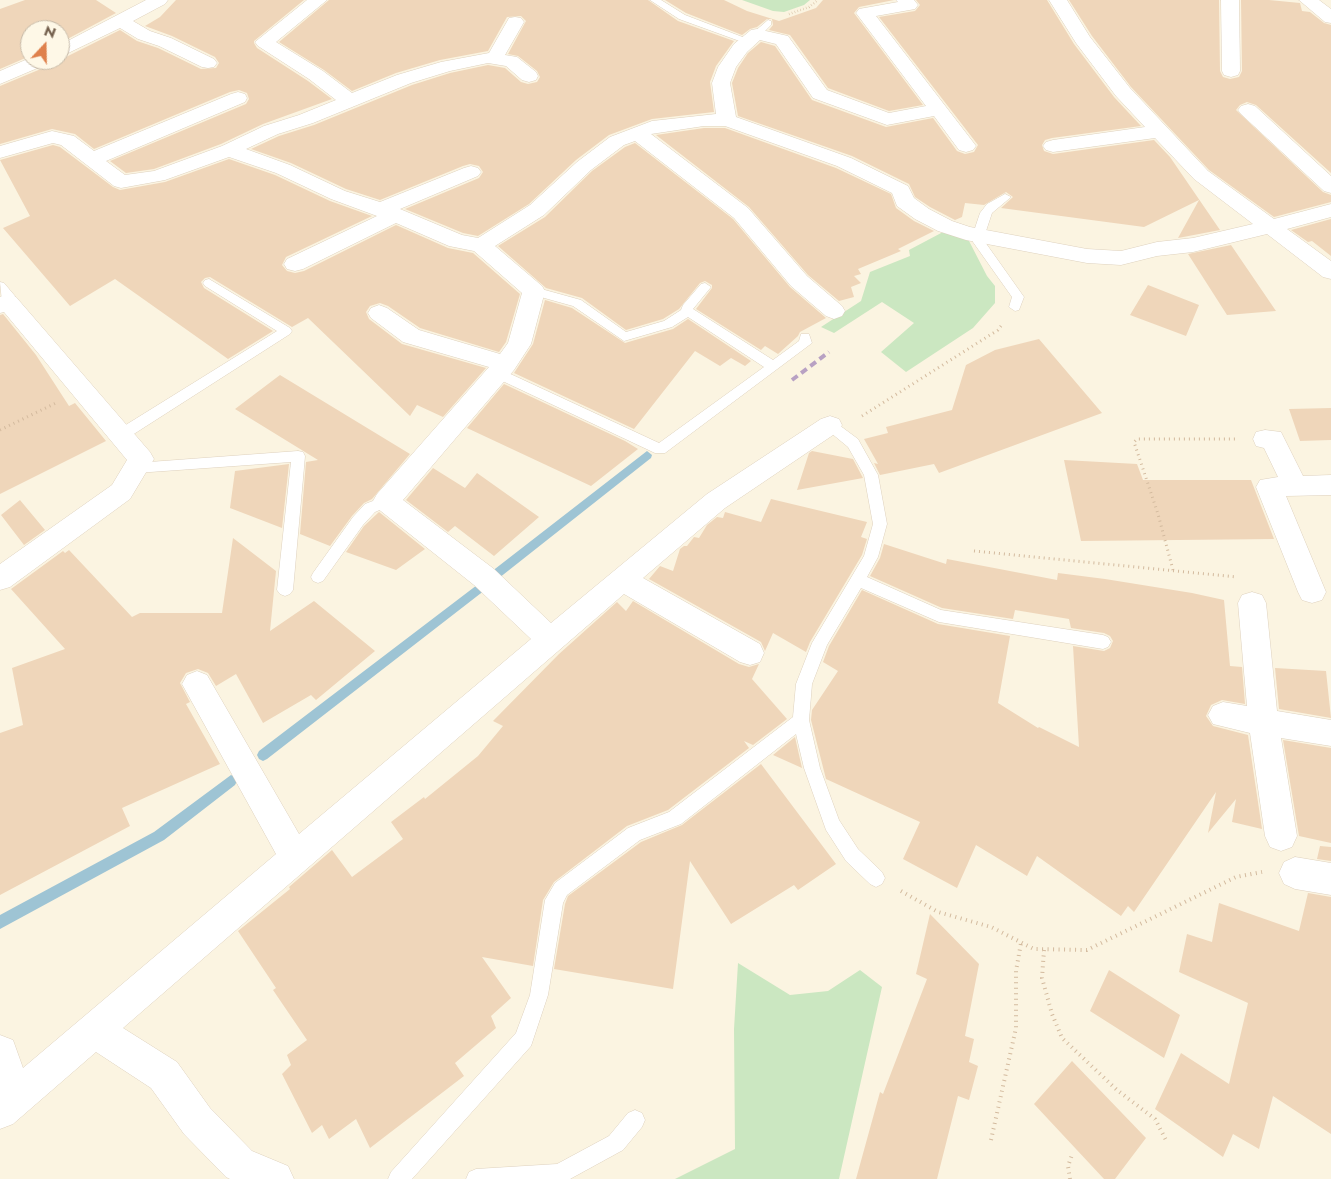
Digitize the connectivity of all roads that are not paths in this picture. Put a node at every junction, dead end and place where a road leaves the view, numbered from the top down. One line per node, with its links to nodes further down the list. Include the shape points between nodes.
1 (159, 0): 9 (street)
2 (318, 0): 20 (street, via 264,42 316,74)
3 (655, 0): 11 (lane, via 682,17)
4 (905, 0): 21 (street, via 909,5 865,13)
5 (1058, 0): 24 (street, via 1087,47)
6 (1230, 0): 16 (street)
7 (1308, 0): 8 (street)
8 (1331, 18)
9 (120, 20): 12 (street); 14 (street, via 144,35)
10 (515, 22): 13 (street)
11 (758, 33): 21 (street, via 782,40 820,94 887,119); 23 (street, via 740,48 721,83)
12 (70, 47)
13 (494, 59): 17 (street, via 511,62); 20 (street, via 430,71)
14 (208, 63)
15 (20, 69): 18 (street)
16 (1231, 71)
17 (529, 76)
18 (0, 78)
19 (238, 98): 30 (street)
20 (350, 101): 28 (street, via 271,130)
21 (938, 110): 26 (street)
22 (1248, 110): 32 (street)
23 (727, 120): 25 (street, via 676,123); 37 (street, via 875,176 901,190 904,201 922,214 945,226)
24 (1160, 131): 27 (street); 36 (street, via 1202,175)
25 (637, 132): 38 (street, via 606,149 537,210); 47 (street, via 741,213 799,281)
26 (966, 146)
27 (1053, 146)
28 (229, 150): 30 (street, via 158,176 121,182); 35 (street)
29 (0, 152): 30 (street, via 52,137 67,140)
30 (90, 160)
31 (471, 172): 35 (street)
32 (1331, 187)
33 (1005, 197): 37 (lane, via 986,213)
34 (1331, 210): 36 (street)
35 (387, 212): 38 (street, via 457,241); 39 (street)
36 (1273, 226): 37 (street, via 1224,239 1121,258 1087,256); 40 (street)
37 (979, 234): 45 (lane, via 979,242 1018,297)
38 (481, 246): 43 (street)
39 (295, 264)
40 (1331, 272)
41 (209, 283): 53 (lane, via 286,331)
42 (705, 287): 46 (lane, via 687,308)
43 (534, 291): 46 (lane, via 577,302 624,337 668,324); 51 (street, via 519,344)
44 (3, 298): 53 (street)
45 (1015, 307)
46 (688, 311): 50 (lane)
47 (834, 311)
48 (379, 313): 51 (street, via 411,336)
49 (805, 337): 50 (lane, via 806,343)
50 (773, 366): 51 (lane, via 660,449)
51 (503, 369): 58 (street)
52 (843, 423): 61 (street, via 716,501); 62 (lane, via 871,475 880,524 871,557)
53 (121, 434): 55 (street, via 141,459)
54 (1265, 439): 57 (street, via 1272,439)
55 (136, 468): 60 (street, via 121,492); 63 (lane, via 298,456)
56 (1331, 485): 57 (street)
57 (1295, 486): 64 (street, via 1269,487)
58 (386, 501): 59 (lane, via 370,508 358,521); 66 (street, via 484,578)
59 (318, 577)
60 (0, 579)
61 (622, 580): 66 (street); 68 (street)
62 (858, 580): 67 (lane, via 940,616); 71 (lane, via 820,643 804,684)
63 (285, 590)
64 (1312, 592)
65 (1252, 603): 72 (street)
66 (550, 640): 75 (street)
67 (1104, 642)
68 (750, 653)
69 (197, 684): 75 (street)
70 (1223, 715): 72 (street)
71 (801, 720): 77 (lane, via 812,768 832,824 852,856); 84 (lane, via 675,818 634,834 561,889 554,900 539,995 524,1039)
72 (1263, 721): 73 (street); 74 (street)
73 (1331, 733)
74 (1281, 836)
75 (296, 859): 79 (street)
76 (1295, 873): 78 (street)
77 (876, 878)
78 (1331, 879)
79 (93, 1030): 81 (street); 83 (street, via 164,1074 198,1121 239,1164)
80 (0, 1053): 81 (street)
81 (5, 1101)
82 (634, 1120): 85 (lane, via 616,1143 559,1174)
83 (275, 1179)
84 (398, 1179)
85 (476, 1179)

